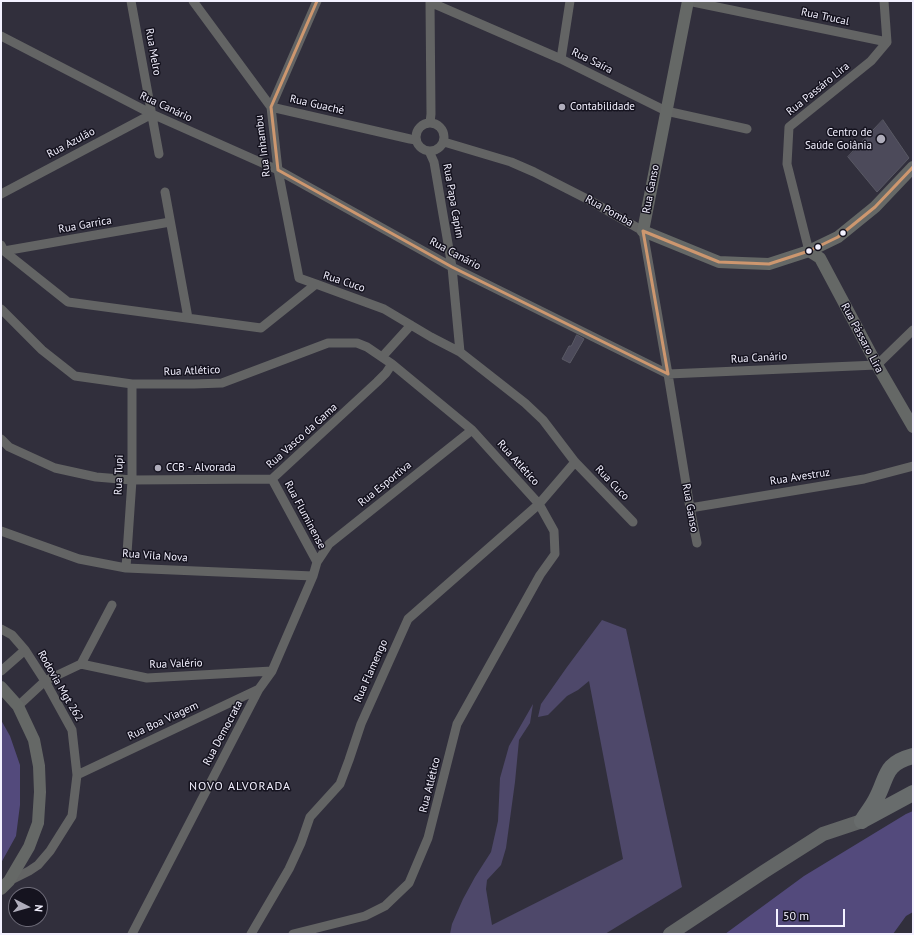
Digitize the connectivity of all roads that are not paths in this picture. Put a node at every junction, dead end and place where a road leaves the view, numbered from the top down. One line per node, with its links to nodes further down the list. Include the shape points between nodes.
1 (131, 1): 13 (street, Rua Melro)
2 (193, 1): 11 (street)
3 (317, 1): 11 (street, Rua Inhambu)
4 (570, 1): 10 (street)
5 (688, 1): 9 (street, Rua Trucal); 12 (street, Rua Ganso)
6 (884, 1): 9 (street)
7 (430, 2): 10 (street, Rua Saíra); 14 (street)
8 (1, 36): 13 (street, Rua Canário)
9 (887, 42): 27 (street, Rua Passáro Lira, via 871,61 789,127 787,164)
10 (561, 59): 12 (street, Rua Saíra)
11 (271, 107): 16 (street, Rua Guaché); 21 (street, Rua Inhambu)
12 (666, 111): 15 (street, Rua Saíra); 25 (street, Rua Ganso)
13 (152, 114): 19 (street, Rua Melro); 21 (street, Rua Canário); 23 (street, Rua Azulão)
14 (430, 123): 16 (street, via 419,128); 17 (street, via 442,129)
15 (747, 129)
16 (416, 140): 18 (street, via 421,148)
17 (444, 142): 18 (street, via 438,149); 25 (street, Rua Pomba, via 511,162 534,172)
18 (429, 151): 28 (street, Rua Papa Capim, via 434,162)
19 (159, 154)
20 (913, 167): 27 (street, Rua Pomba, via 875,207 838,237)
21 (278, 170): 28 (street, Rua Canário); 29 (street, Rua Inhambu, via 299,278)
22 (165, 192): 24 (street)
23 (1, 194)
24 (170, 222): 26 (street, Rua Garrica); 31 (street)
25 (643, 231): 27 (street, Rua Pomba, via 719,262 769,264); 38 (street, Rua Ganso)
26 (3, 248): 31 (street, Rua Cuco, via 68,302)
27 (809, 251): 37 (street, Rua Pássaro Lira, via 820,258)
28 (452, 267): 34 (street, Rua Papa Capim); 38 (street, Rua Canário)
29 (316, 284): 31 (street, Rua Cuco, via 261,328); 32 (street, Rua Cuco, via 384,309)
30 (1, 309): 39 (street, Rua Atlético, via 42,350 75,376)
31 (188, 318)
32 (411, 325): 34 (street, Rua Cuco); 35 (street)
33 (913, 330): 37 (street)
34 (460, 352): 43 (street, Rua Cuco, via 526,403 543,420)
35 (382, 357): 36 (street, Rua Atlético); 39 (street, Rua Atlético, via 357,343 328,343 222,383)
36 (392, 364): 41 (street, Rua Atlético); 45 (street, Rua Vasco da Gama, via 378,382)
37 (877, 365): 38 (street, Rua Canário); 40 (street, Rua Pássaro Lira)
38 (668, 374): 48 (street, Rua Ganso)
39 (132, 384): 46 (street, Rua Tupi)
40 (913, 427)
41 (472, 430): 47 (street, Rua Atlético); 52 (street, Rua Esportiva, via 329,544)
42 (1, 439): 46 (street, Rua Vasco da Gama, via 9,447 55,468 96,477)
43 (575, 462): 47 (street, Rua Flamengo); 49 (street, Rua Cuco)
44 (913, 466): 48 (street, Rua Avestruz, via 864,479)
45 (272, 479): 46 (street, Rua Vasco da Gama); 52 (street, Rua Fluminense)
46 (132, 480): 53 (street, Rua Tupi)
47 (538, 504): 71 (street, Rua Flamengo, via 408,619 361,724 340,784 310,817 289,869); 72 (street, Rua Atlético, via 554,531 555,554 540,575 457,724 428,838 409,883 385,906 365,916)
48 (690, 508): 51 (street, Rua Ganso)
49 (633, 522)
50 (1, 531): 53 (street, Rua Vila Nova, via 79,559)
51 (697, 543)
52 (317, 562): 54 (street, Rua Democrata)
53 (126, 568): 54 (street, Rua Vila Nova)
54 (313, 576): 60 (street, Rua Democrata)
55 (112, 605): 58 (street)
56 (1, 629): 57 (street, Rodovia Mgt 262, via 12,635)
57 (25, 650): 59 (street); 61 (street, Rodovia Mgt 262)
58 (81, 664): 60 (street, Rua Valério, via 147,678); 61 (street)
59 (1, 671)
60 (272, 671): 63 (street, Rua Democrata)
61 (45, 681): 64 (street); 66 (street, Rodovia Mgt 262, via 72,730)
62 (1, 687): 64 (street)
63 (260, 689): 66 (street, Rua Boa Viagem); 70 (street, Rua Democrata)
64 (18, 706): 69 (street, via 34,740 39,766 38,823 29,847)
65 (913, 756): 68 (highway, via 902,759 892,766)
66 (77, 775): 69 (street, Rodovia Mgt 262, via 72,816 50,851 38,865)
67 (913, 793): 68 (highway)
68 (862, 821): 73 (main road, via 823,834)
69 (5, 885)
70 (132, 934)
71 (251, 934)
72 (293, 934)
73 (670, 934)

